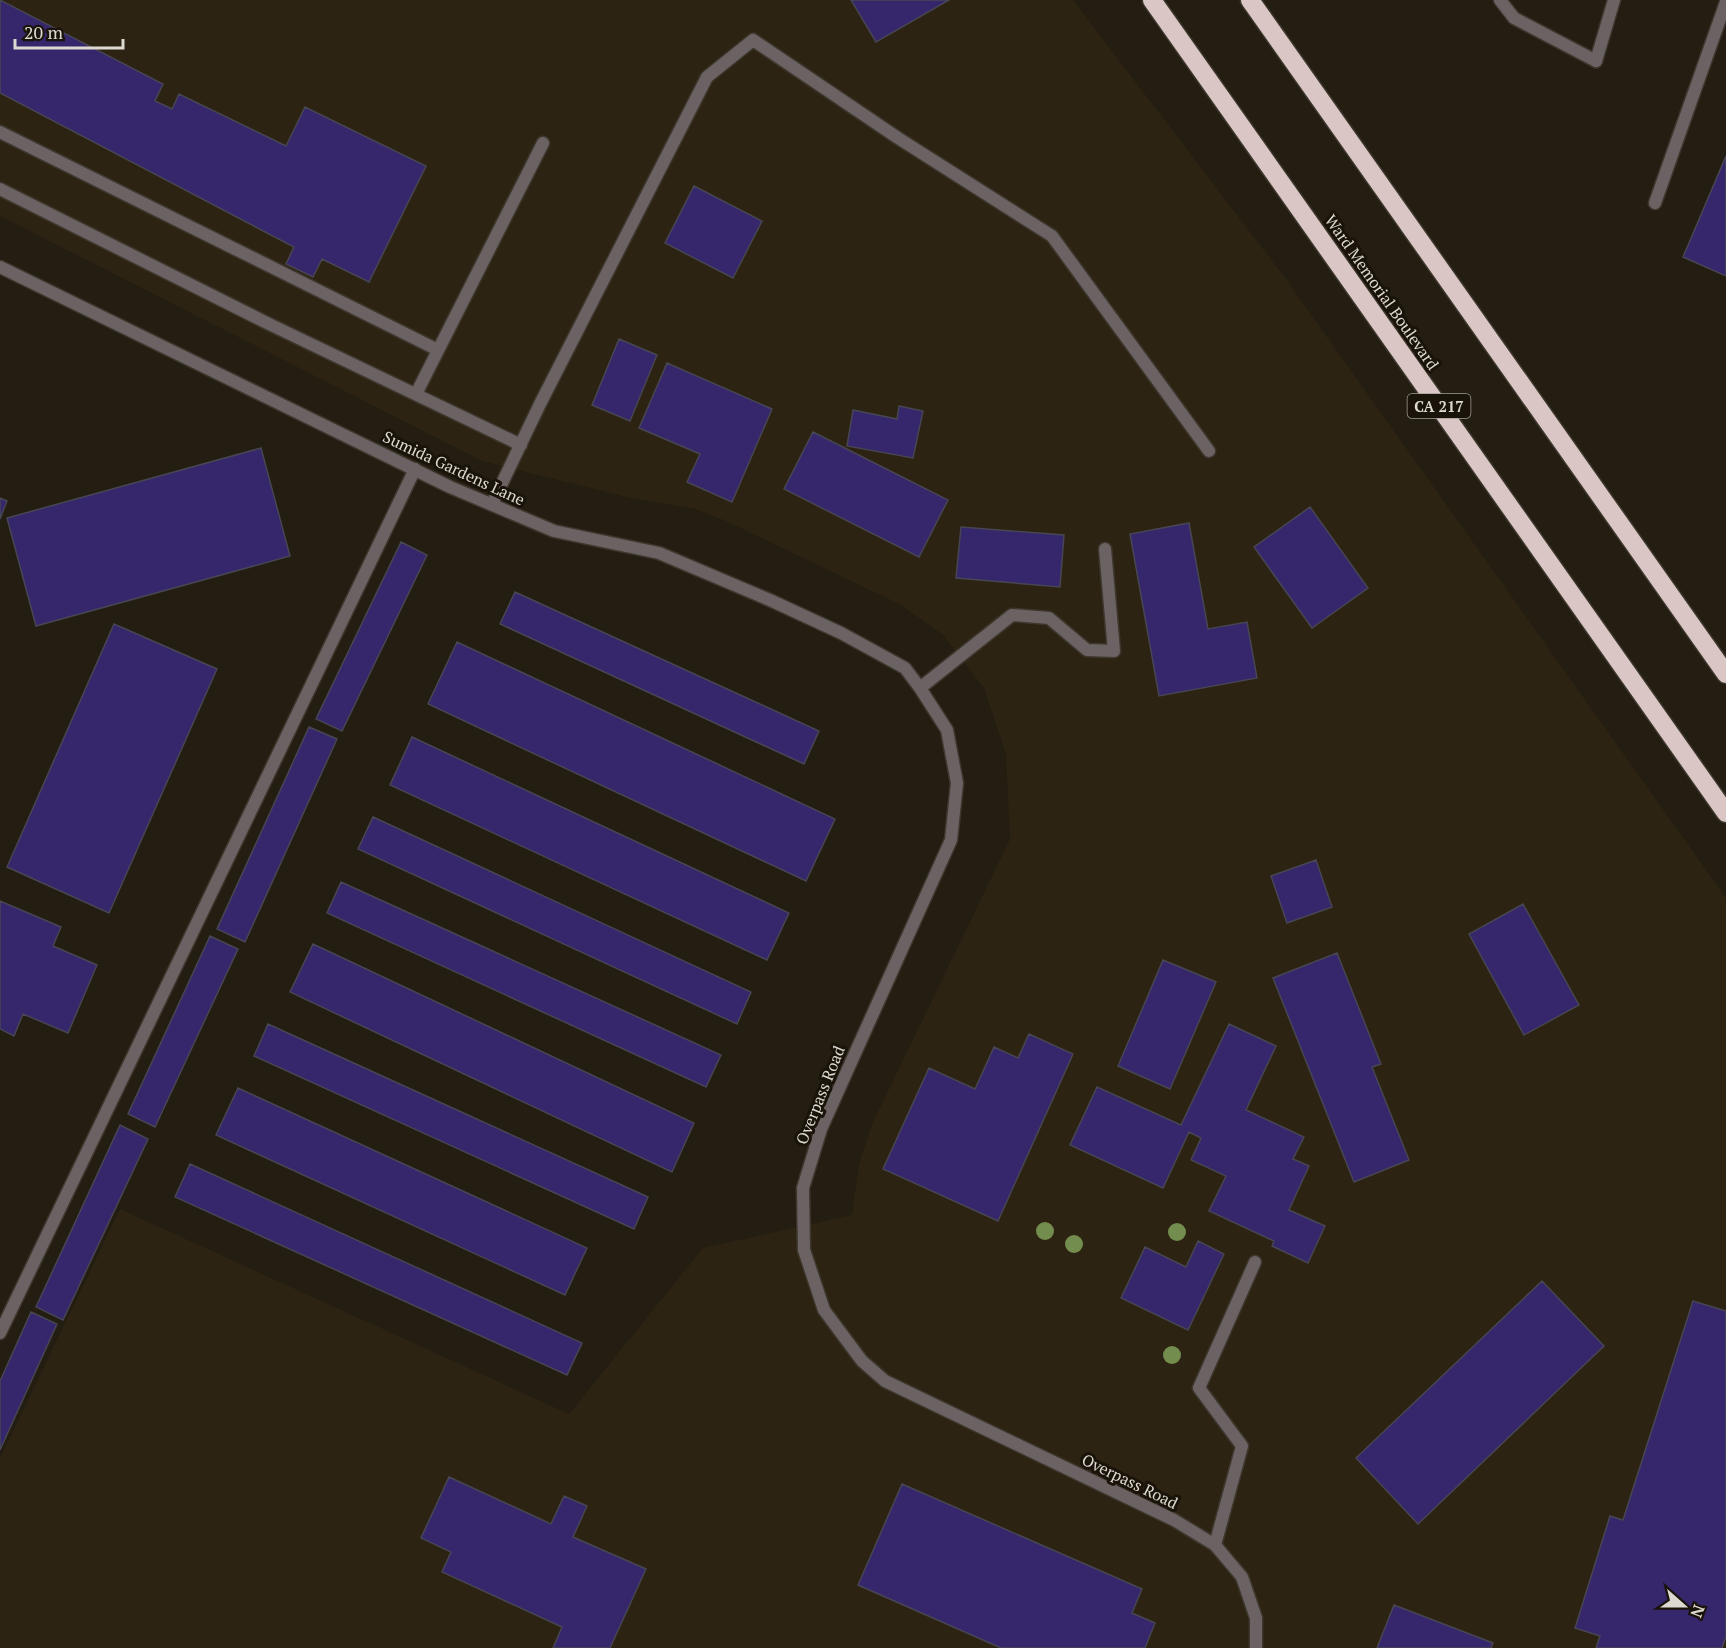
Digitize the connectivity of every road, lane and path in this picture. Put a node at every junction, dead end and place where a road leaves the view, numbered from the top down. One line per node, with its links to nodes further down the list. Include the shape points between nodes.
1 (1152, 0): 21 (highway, Ward Memorial Boulevard / CA 217)
2 (1250, 0): 19 (highway)
3 (1500, 0): 4 (street, via 1514,18 1596,61)
4 (1614, 0)
5 (1726, 2): 9 (street)
6 (0, 132): 11 (street)
7 (543, 143): 11 (street)
8 (0, 189): 12 (street)
9 (1655, 203)
10 (0, 267): 15 (street, Sumida Gardens Lane)
11 (438, 350): 12 (street)
12 (416, 394): 13 (street)
13 (521, 446): 14 (street, via 707,77 753,40 1052,236); 16 (street)
14 (1209, 451)
15 (414, 469): 16 (street, Sumida Gardens Lane); 23 (street)
16 (492, 504): 18 (street, Sumida Gardens Lane, via 554,531 659,553 772,600)
17 (1105, 549): 20 (street, via 1114,651 1087,650 1049,618 1012,615)
18 (905, 668): 20 (street, Overpass Road)
19 (1726, 674)
20 (920, 688): 24 (street, Overpass Road, via 947,730 957,783 951,840 821,1129 803,1188 804,1250 824,1310 862,1361 885,1381 1174,1520)
21 (1726, 813)
22 (1255, 1262): 24 (street, via 1199,1388 1242,1446)
23 (0, 1333)
24 (1215, 1545): 25 (street, Overpass Road, via 1242,1577 1256,1618)
25 (1256, 1648)

